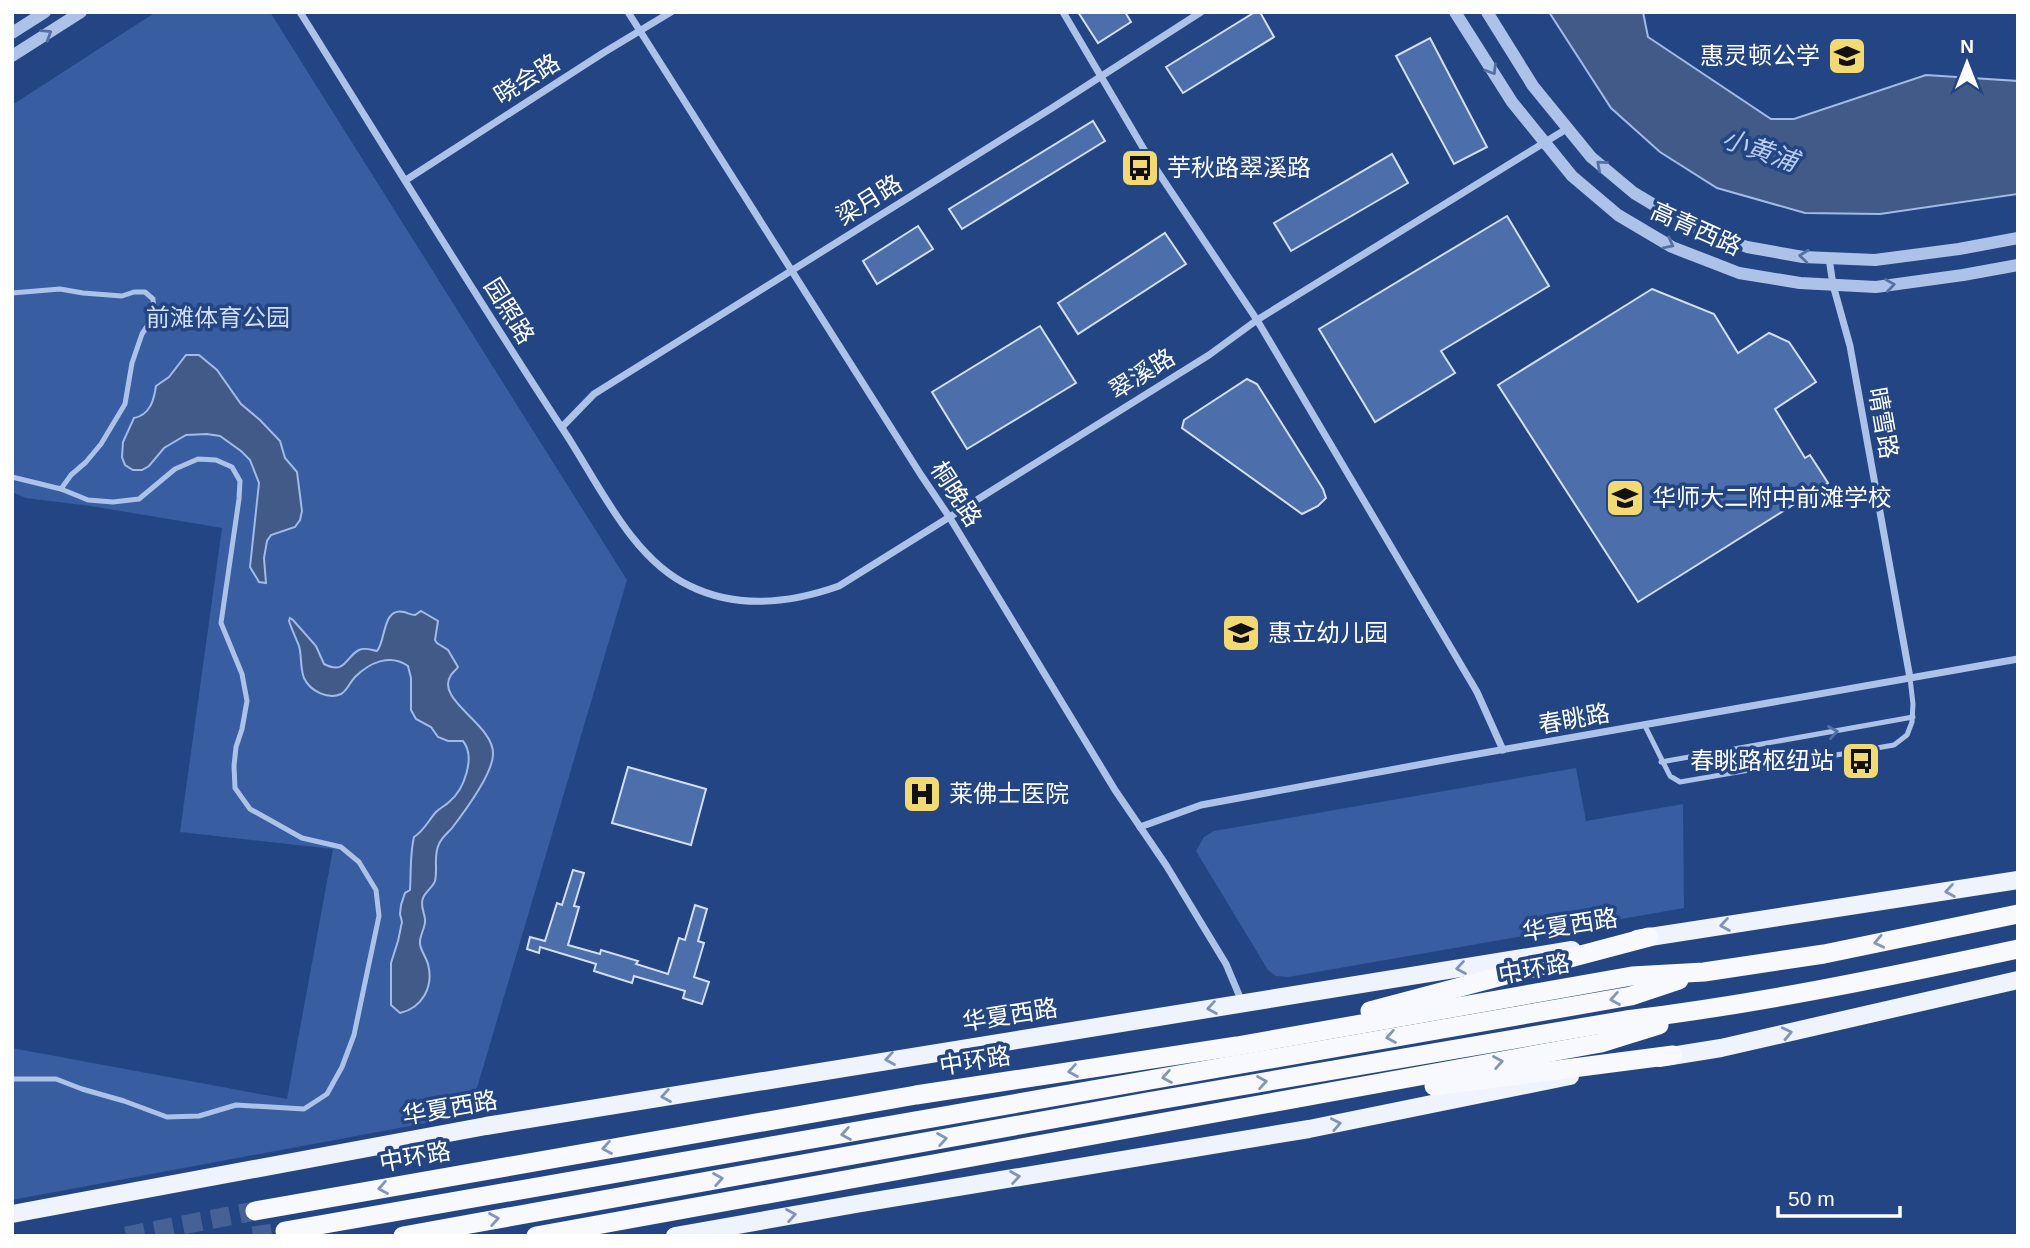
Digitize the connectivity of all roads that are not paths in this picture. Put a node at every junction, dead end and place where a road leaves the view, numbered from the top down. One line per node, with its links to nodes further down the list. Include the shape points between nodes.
1 (45, 12): 11 (street)
2 (81, 12): 12 (street, one-way to 2)
3 (300, 12): 16 (street, 园照路)
4 (628, 12): 10 (street, 桐晚路)
5 (671, 12): 10 (street, 晓会路)
6 (1063, 12): 13 (street)
7 (1201, 12): 13 (street, 梁月路)
8 (1455, 12): 15 (street, 高青西路, one-way to 15, via 1512,102)
9 (1487, 12): 14 (street, 高青西路, via 1534,86)
10 (639, 32): 16 (street, 晓会路); 20 (street, 桐晚路)
11 (12, 33)
12 (12, 56)
13 (1100, 77): 20 (street, 梁月路); 23 (street)
14 (1568, 128): 15 (street, 翠溪路); 18 (street, 高青西路, one-way to 14, via 1747,247 1684,223 1634,193 1591,157)
15 (1545, 143): 21 (street, 高青西路, one-way to 21, via 1572,176 1618,215 1672,247 1739,273); 23 (street, 翠溪路)
16 (406, 180): 24 (street, 园照路)
17 (2018, 238): 18 (street, 高青西路, via 1875,260)
18 (1829, 258): 21 (street, 晴雪路)
19 (2018, 265): 21 (street, 高青西路, one-way to 19, via 1876,286)
20 (793, 271): 24 (street, 梁月路, via 594,394); 27 (street, 桐晚路)
21 (1833, 285): 30 (street, 晴雪路, via 1850,346)
22 (12, 293): 26 (lane, via 60,289 122,296 145,292 153,299 154,311 132,363 125,404 101,444)
23 (1256, 320): 27 (street, 翠溪路, via 1209,355); 33 (street, via 1477,692)
24 (562, 427): 28 (street, 园照路, via 646,554 690,586)
25 (12, 477): 26 (lane)
26 (61, 489): 46 (lane, via 88,500 139,499 175,469 198,459 232,467 240,481 239,499 221,623 242,674 247,701 236,747 235,788 250,809 302,838 341,847 359,862 376,890 379,916 354,1035 342,1067 327,1094 304,1109 236,1105 199,1116 167,1117 56,1079)
27 (950, 518): 28 (street, 翠溪路, via 839,586 814,595 781,601); 35 (street, 桐晚路)
28 (719, 596)
29 (2018, 659): 30 (street, 春眺路)
30 (1910, 678): 31 (lane); 32 (street, 春眺路)
31 (1913, 717): 34 (lane, one-way to 31); 34 (lane, via 1907,735 1894,745 1859,753 1679,782)
32 (1645, 726): 33 (street, 春眺路); 34 (lane)
33 (1503, 750): 35 (street, 春眺路, via 1201,806)
34 (1661, 762)
35 (1140, 827): 42 (street, 桐晚路, via 1226,964)
36 (2018, 880): 38 (main road, 华夏西路, one-way to 38)
37 (2018, 914): 40 (highway, 中环路, one-way to 40, via 1824,954)
38 (1649, 937): 42 (main road, 华夏西路, one-way to 42); 44 (highway)
39 (2018, 949): 43 (highway)
40 (1704, 972): 44 (highway, 中环路, via 1632,976); 50 (highway, 中环路, one-way to 50, via 1631,996)
41 (2018, 980): 45 (main road, one-way to 41)
42 (1243, 1003): 49 (main road, 华夏西路, one-way to 49, via 486,1126)
43 (1704, 1011): 47 (highway, one-way to 43, via 1601,1043); 51 (highway, one-way to 43, via 1174,1097 1626,1020)
44 (1237, 1046): 48 (highway, 中环路, one-way to 48, via 916,1095)
45 (1673, 1055): 47 (highway); 53 (main road, one-way to 45, via 1309,1129)
46 (12, 1079)
47 (1214, 1114): 52 (highway)
48 (255, 1211)
49 (12, 1214)
50 (285, 1231)
51 (402, 1236)
52 (536, 1236)
53 (675, 1236)

